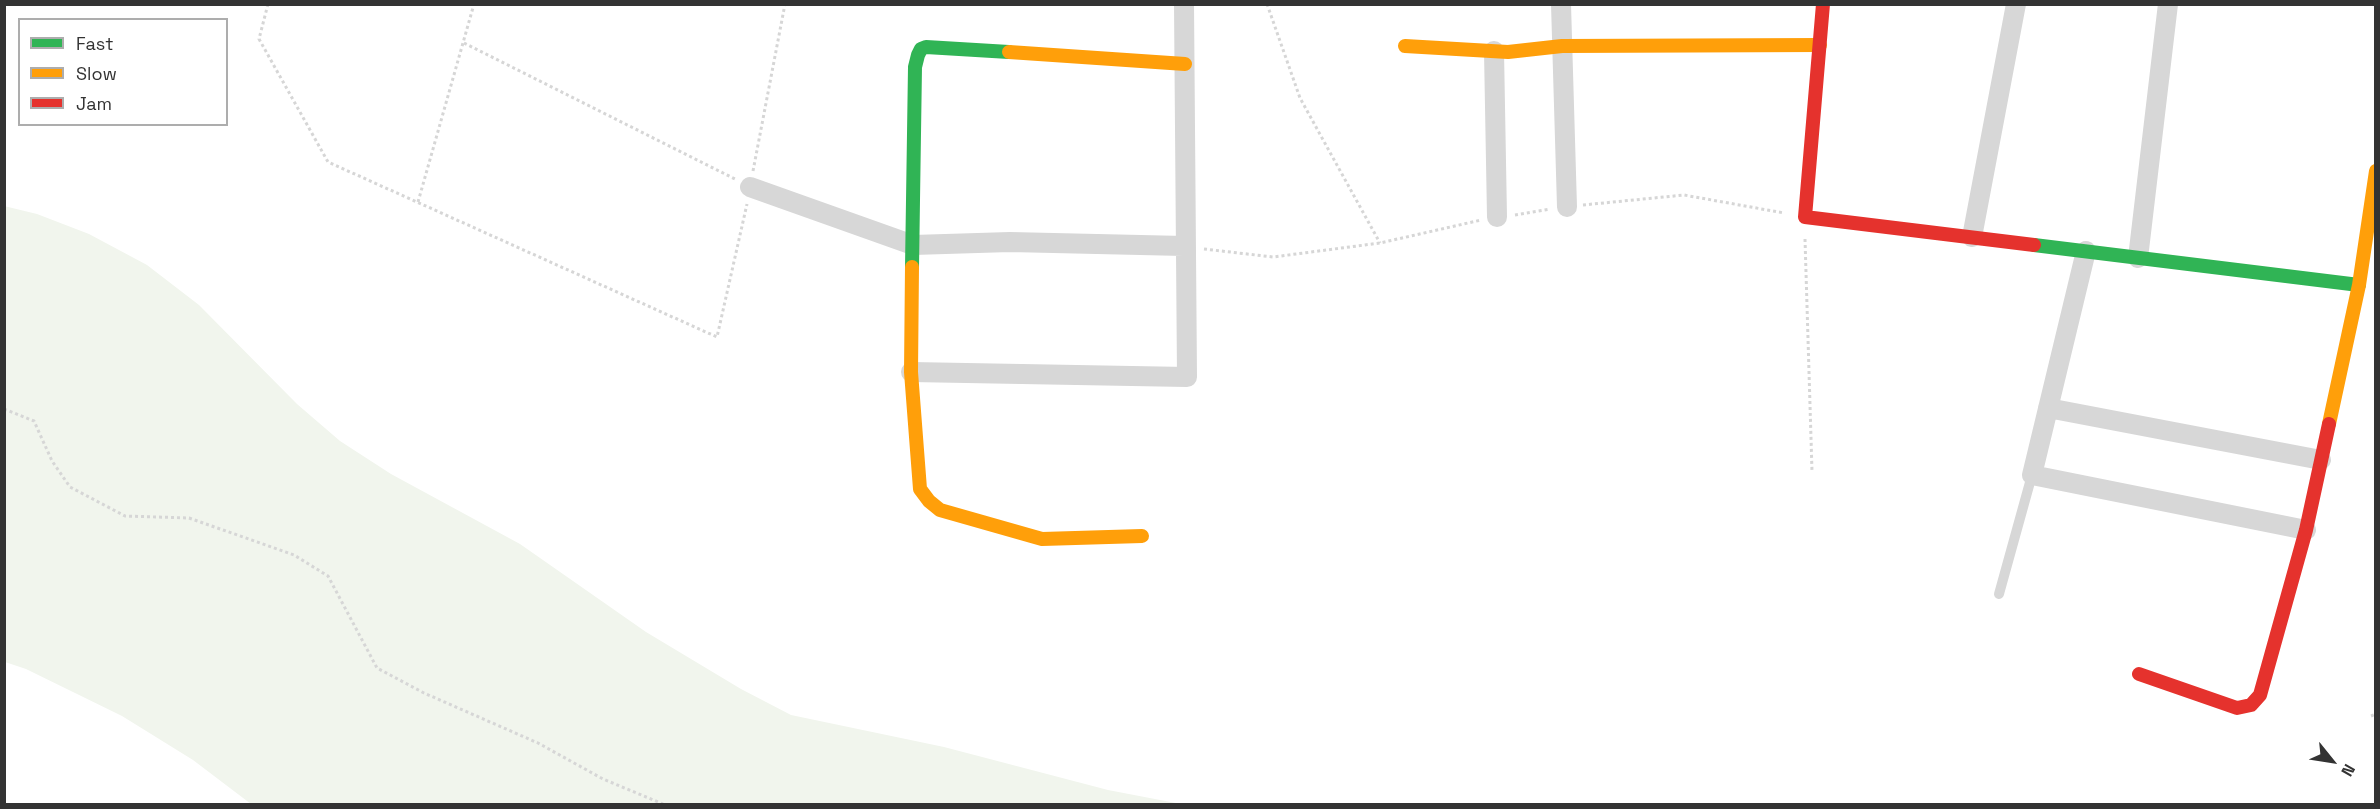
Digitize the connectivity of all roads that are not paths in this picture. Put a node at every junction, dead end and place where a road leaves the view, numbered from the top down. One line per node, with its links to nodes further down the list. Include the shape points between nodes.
1 (1184, 4): 10 (street)
2 (1561, 4): 8 (street)
3 (1823, 4): 6 (street)
4 (2016, 4): 15 (street)
5 (2168, 4): 19 (street)
6 (1820, 45): 8 (street); 15 (street, via 1805,217)
7 (1405, 46): 9 (street)
8 (1562, 46): 9 (street); 13 (street)
9 (1494, 51): 14 (street)
10 (1185, 64): 16 (street, via 926,46 921,49 915,67); 17 (street)
11 (2376, 171): 20 (street)
12 (750, 187): 16 (street)
13 (1567, 207)
14 (1497, 218)
15 (1972, 237): 18 (street)
16 (914, 245): 17 (street, via 1010,242); 21 (street)
17 (1184, 246): 21 (street, via 1187,377)
18 (2086, 251): 19 (street); 22 (street)
19 (2138, 258): 20 (street)
20 (2359, 285): 23 (street)
21 (911, 372): 26 (street, via 920,489 940,510 1042,539)
22 (2048, 408): 23 (street); 24 (street)
23 (2321, 460): 25 (street)
24 (2032, 476): 25 (street); 27 (lane)
25 (2306, 530): 28 (street, via 2256,701 2237,708)
26 (1142, 536)
27 (1999, 594)
28 (2139, 674)

